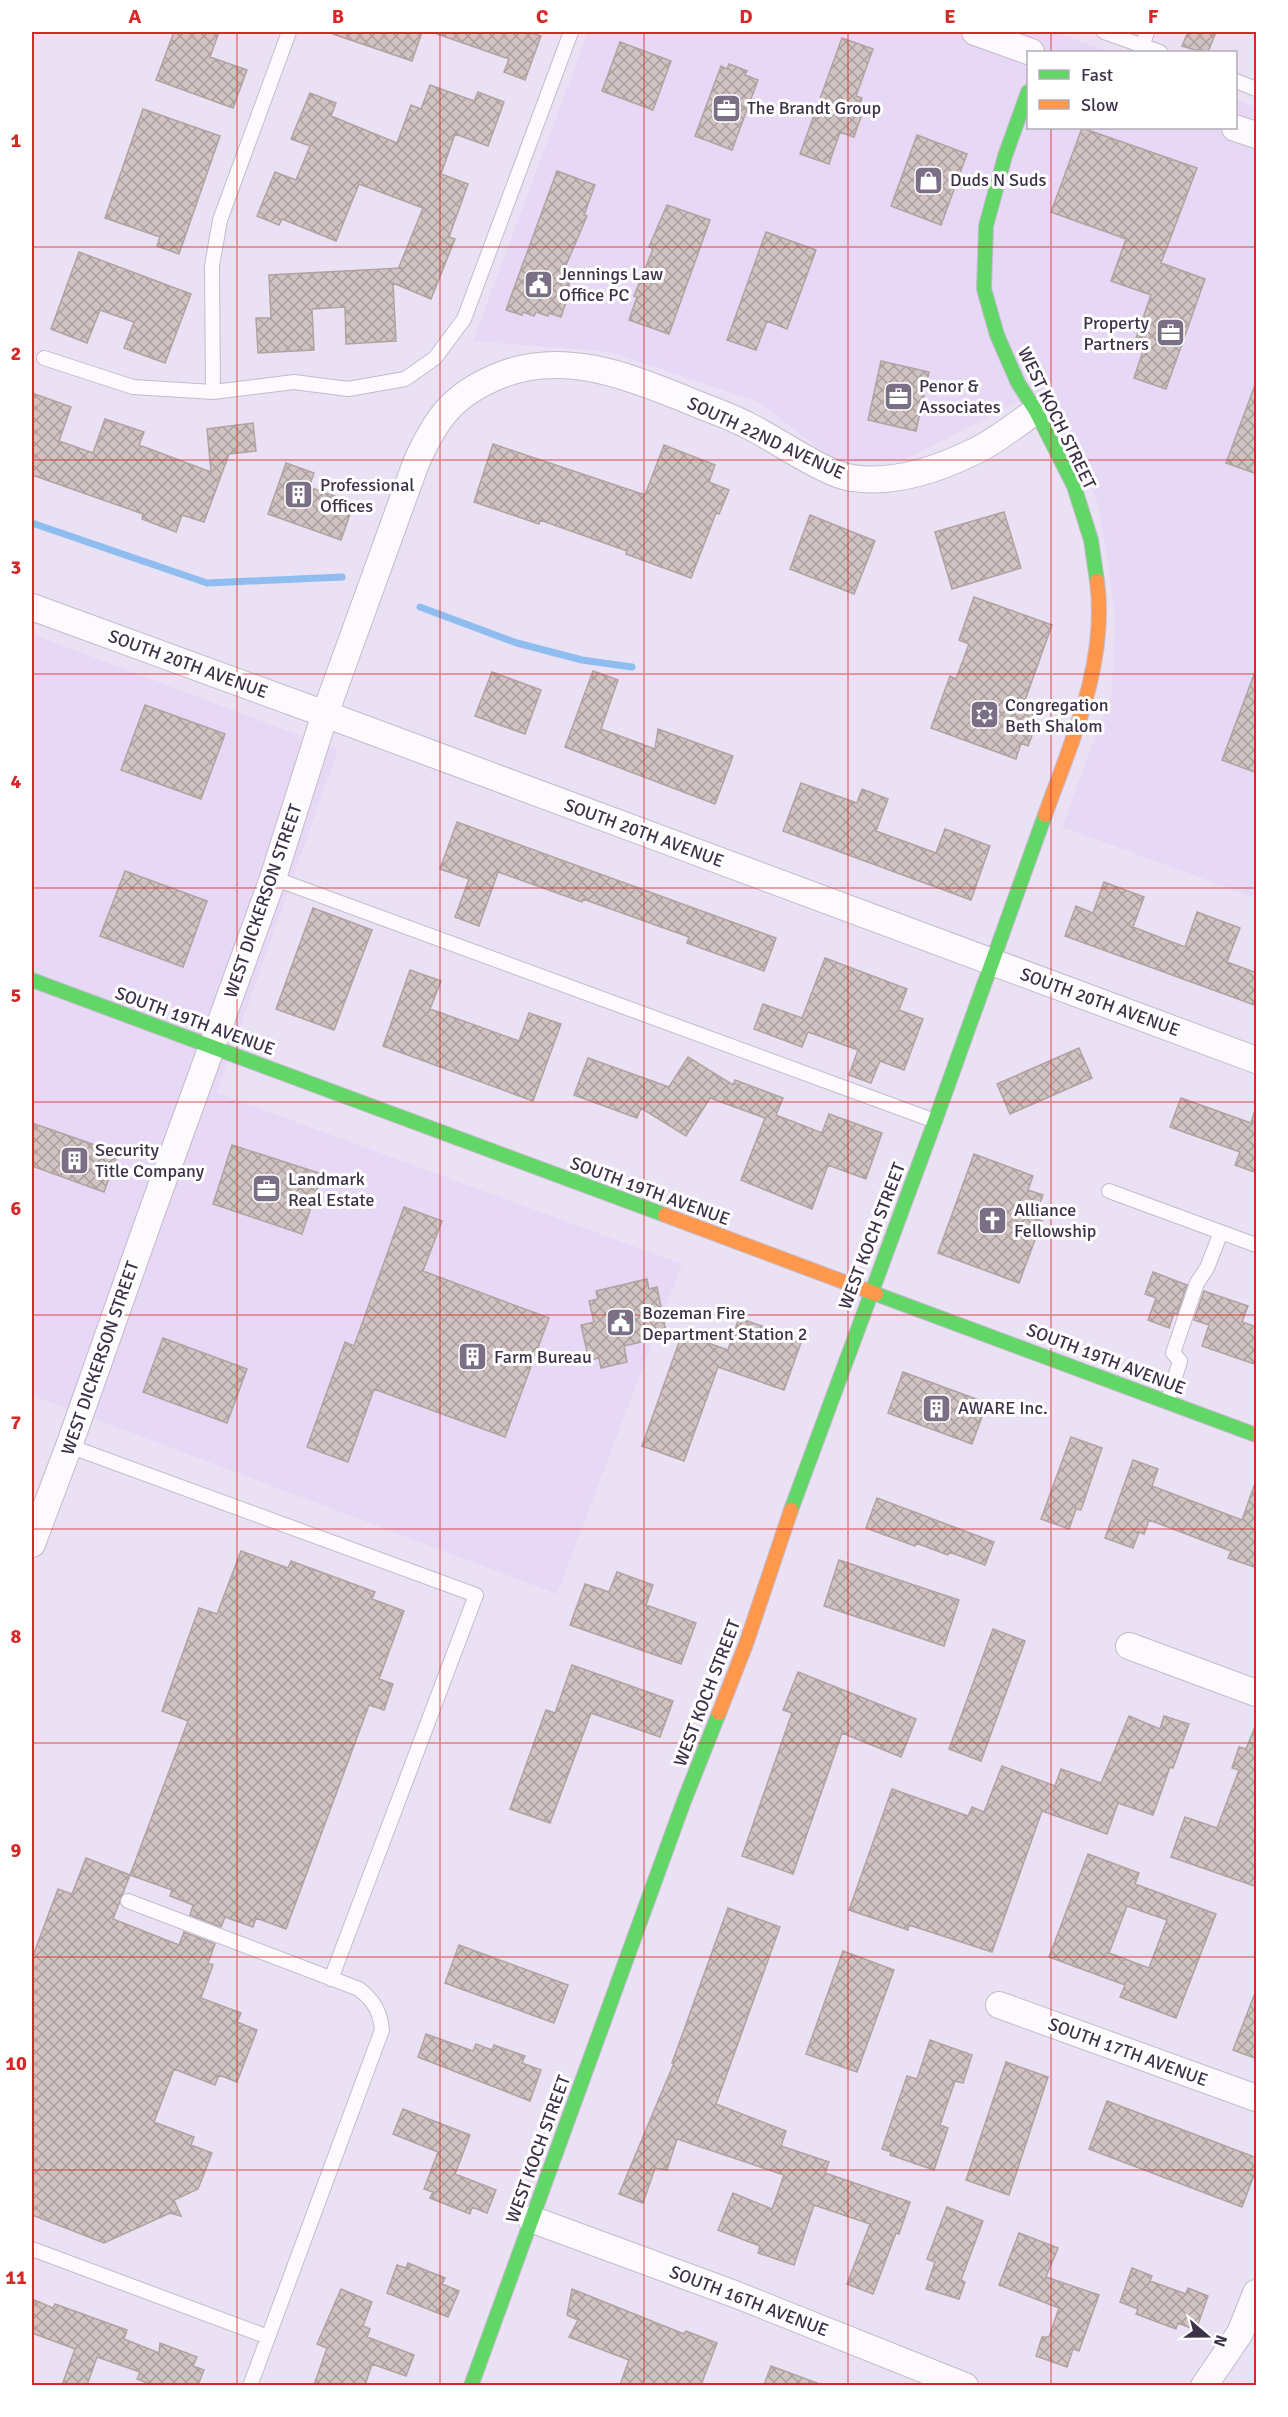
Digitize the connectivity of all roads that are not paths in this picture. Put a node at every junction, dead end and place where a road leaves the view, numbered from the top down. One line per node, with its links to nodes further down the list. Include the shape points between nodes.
1 (289, 32): 14 (lane, via 220,220 212,266)
2 (571, 32): 14 (lane, via 464,319 435,358 405,380 348,389 294,382)
3 (975, 32): 7 (street)
4 (1104, 32): 6 (lane)
5 (1147, 32): 6 (lane)
6 (1142, 49)
7 (1028, 51)
8 (1237, 81): 9 (lane)
9 (1257, 89)
10 (1027, 97): 16 (street, WEST KOCH STREET, via 1005,156 986,226 984,289 997,335 1018,383)
11 (1237, 129): 12 (street)
12 (1257, 135)
13 (44, 358): 14 (lane, via 134,387)
14 (213, 392)
15 (457, 399): 16 (street, SOUTH 22ND AVENUE, via 477,385 520,368 570,364 644,382 745,424 834,472 868,479 900,477 972,453); 18 (street, WEST DICKERSON STREET, via 427,437)
16 (1036, 411): 20 (street, WEST KOCH STREET, via 1074,486 1091,540 1100,599 1097,642 1089,690)
17 (32, 607): 18 (street, SOUTH 20TH AVENUE)
18 (325, 714): 19 (street, WEST DICKERSON STREET); 20 (street, SOUTH 20TH AVENUE)
19 (273, 878): 22 (street, WEST DICKERSON STREET); 24 (lane)
20 (992, 962): 23 (street, SOUTH 20TH AVENUE); 24 (street, WEST KOCH STREET)
21 (32, 980): 22 (street, SOUTH 19TH AVENUE)
22 (213, 1046): 28 (street, SOUTH 19TH AVENUE); 31 (street, WEST DICKERSON STREET)
23 (1257, 1060)
24 (935, 1121): 28 (street, WEST KOCH STREET)
25 (1109, 1191): 26 (lane)
26 (1221, 1232): 27 (lane); 29 (lane, via 1207,1269 1197,1283 1173,1353 1180,1361)
27 (1257, 1245)
28 (869, 1292): 29 (street, SOUTH 19TH AVENUE); 39 (street, WEST KOCH STREET, via 746,1644 684,1801)
29 (1168, 1401): 30 (street, SOUTH 19TH AVENUE)
30 (1257, 1435)
31 (69, 1446): 32 (street, WEST DICKERSON STREET); 36 (lane, via 476,1595)
32 (32, 1544)
33 (1129, 1646): 34 (street)
34 (1257, 1693)
35 (128, 1901): 36 (lane)
36 (331, 1979): 42 (lane, via 371,1998 380,2013 382,2030)
37 (999, 2005): 38 (street, SOUTH 17TH AVENUE)
38 (1257, 2098)
39 (531, 2219): 44 (street, WEST KOCH STREET); 45 (street, SOUTH 16TH AVENUE)
40 (32, 2249): 42 (lane)
41 (1257, 2293): 46 (street, via 1240,2333)
42 (268, 2337): 43 (lane)
43 (250, 2385)
44 (471, 2385)
45 (965, 2385)
46 (1204, 2385)

